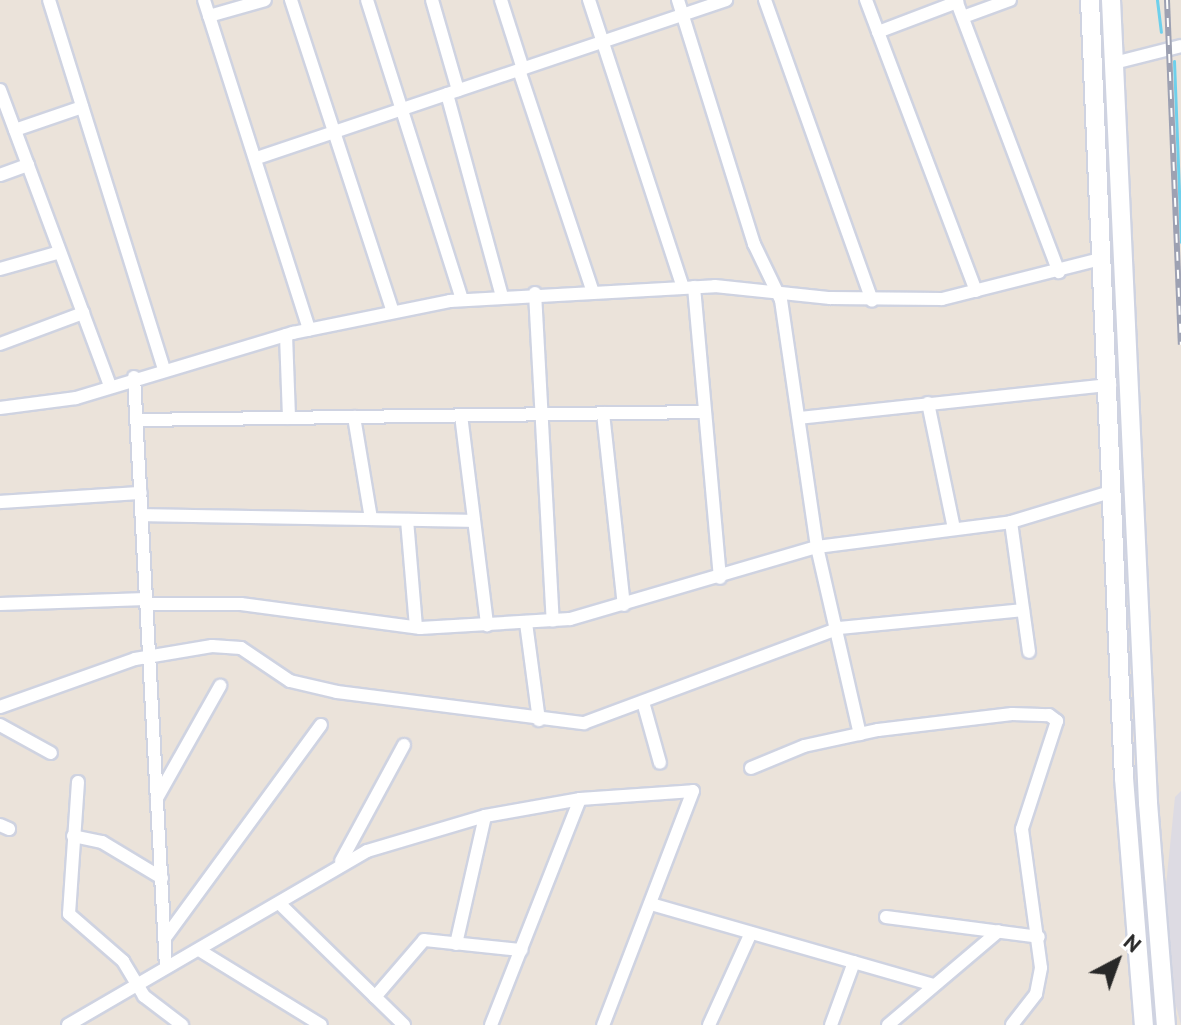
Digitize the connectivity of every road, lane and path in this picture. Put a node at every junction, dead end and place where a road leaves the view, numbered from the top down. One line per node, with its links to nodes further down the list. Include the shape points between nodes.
1 (49, 0): 27 (street)
2 (204, 0): 18 (street)
3 (265, 0): 18 (street)
4 (291, 0): 32 (street)
5 (367, 0): 28 (street)
6 (432, 0): 25 (street)
7 (501, 0): 24 (street)
8 (589, 0): 21 (street)
9 (678, 0): 17 (street)
10 (726, 0): 17 (street)
11 (765, 0): 47 (street)
12 (866, 0): 20 (street)
13 (1010, 0): 19 (street)
14 (1090, 0): 30 (main road)
15 (1111, 0): 23 (main road)
16 (957, 1): 19 (street); 20 (street)
17 (684, 14): 21 (street); 42 (street, via 754,244)
18 (209, 16): 33 (street)
19 (963, 17): 39 (street)
20 (878, 32): 43 (street)
21 (602, 42): 24 (street); 40 (street)
22 (1181, 46): 23 (street)
23 (1114, 63): 29 (main road)
24 (521, 69): 25 (street); 41 (street)
25 (452, 92): 28 (street); 45 (street)
26 (1, 97): 31 (street)
27 (82, 107): 31 (street); 53 (street)
28 (402, 110): 32 (street); 46 (street)
29 (1116, 121): 30 (main road); 133 (main road, via 1147,789)
30 (1096, 124): 37 (main road)
31 (15, 130): 34 (street)
32 (334, 132): 33 (street); 48 (street)
33 (257, 158): 50 (street)
34 (28, 165): 35 (street); 36 (street)
35 (0, 175)
36 (60, 252): 38 (street); 49 (street)
37 (1104, 258): 39 (street); 55 (main road)
38 (0, 269)
39 (1059, 272): 43 (street)
40 (689, 287): 41 (street); 42 (street); 59 (street)
41 (592, 290): 44 (street)
42 (776, 291): 47 (street); 65 (street)
43 (976, 291): 47 (street)
44 (535, 293): 45 (street); 61 (street)
45 (502, 296): 46 (street)
46 (462, 299): 48 (street)
47 (872, 300)
48 (393, 312): 50 (street)
49 (83, 313): 52 (street); 56 (street)
50 (309, 330): 51 (street)
51 (286, 335): 53 (street); 64 (street)
52 (0, 344)
53 (164, 370): 54 (street)
54 (134, 377): 56 (street); 66 (street)
55 (1110, 385): 57 (street); 67 (main road)
56 (110, 386): 58 (street, via 76,398)
57 (928, 403): 65 (street); 75 (street)
58 (0, 408)
59 (702, 412): 60 (street); 77 (street)
60 (603, 413): 61 (street); 80 (street)
61 (540, 414): 62 (street); 82 (street)
62 (461, 415): 63 (street); 73 (street)
63 (354, 417): 64 (street); 71 (street)
64 (289, 418): 66 (street)
65 (799, 418): 76 (street)
66 (137, 420): 68 (street)
67 (1113, 491): 74 (street); 132 (main road, via 1125,793)
68 (141, 493): 69 (street); 70 (street)
69 (0, 502)
70 (142, 515): 71 (street); 78 (street)
71 (371, 519): 72 (street)
72 (407, 520): 73 (street); 85 (street)
73 (474, 521): 84 (street)
74 (1011, 522): 75 (street); 81 (street)
75 (954, 528): 76 (street)
76 (817, 547): 77 (street); 86 (street)
77 (720, 578): 80 (street)
78 (146, 602): 79 (street); 85 (street, via 241,604); 88 (street)
79 (0, 604)
80 (624, 605): 82 (street)
81 (1023, 610): 86 (street); 87 (street)
82 (553, 621): 83 (street)
83 (526, 623): 84 (street); 92 (street)
84 (487, 625): 85 (street)
85 (416, 627)
86 (840, 628): 90 (street); 95 (street)
87 (1029, 652)
88 (149, 656): 91 (street); 92 (street, via 179,648 241,648 290,681 465,703); 101 (street)
89 (220, 686): 101 (street)
90 (643, 702): 92 (street, via 584,723); 98 (street)
91 (0, 707)
92 (539, 720)
93 (0, 725): 97 (street)
94 (321, 725): 113 (street)
95 (860, 734): 99 (street, via 804,746); 112 (street, via 1012,714 1049,715 1057,721 1022,829)
96 (404, 745): 105 (street)
97 (51, 753)
98 (660, 763)
99 (751, 768)
100 (78, 782): 104 (street)
101 (157, 798): 106 (street)
102 (580, 799): 103 (street); 107 (street, via 693,791); 116 (street)
103 (485, 816): 105 (street); 114 (street)
104 (73, 836): 106 (street, via 102,842); 119 (street, via 69,914 123,961)
105 (341, 861): 108 (street)
106 (162, 878): 113 (street)
107 (651, 904): 111 (street); 127 (street)
108 (281, 905): 115 (street); 121 (street)
109 (886, 917): 110 (street)
110 (999, 931): 112 (street); 120 (street)
111 (751, 933): 117 (street); 128 (street)
112 (1039, 937): 131 (street, via 1036,994)
113 (165, 938): 118 (street)
114 (456, 944): 116 (street); 121 (street, via 424,940)
115 (199, 950): 118 (street); 124 (street)
116 (521, 950): 126 (street)
117 (854, 962): 120 (street); 129 (street)
118 (166, 967): 119 (street)
119 (136, 984): 122 (street); 123 (street)
120 (934, 985): 130 (street)
121 (375, 997): 125 (street)
122 (75, 1024)
123 (182, 1025)
124 (321, 1025)
125 (404, 1025)
126 (492, 1025)
127 (603, 1025)
128 (709, 1025)
129 (831, 1025)
130 (888, 1025)
131 (1012, 1025)
132 (1144, 1025)
133 (1166, 1025)

